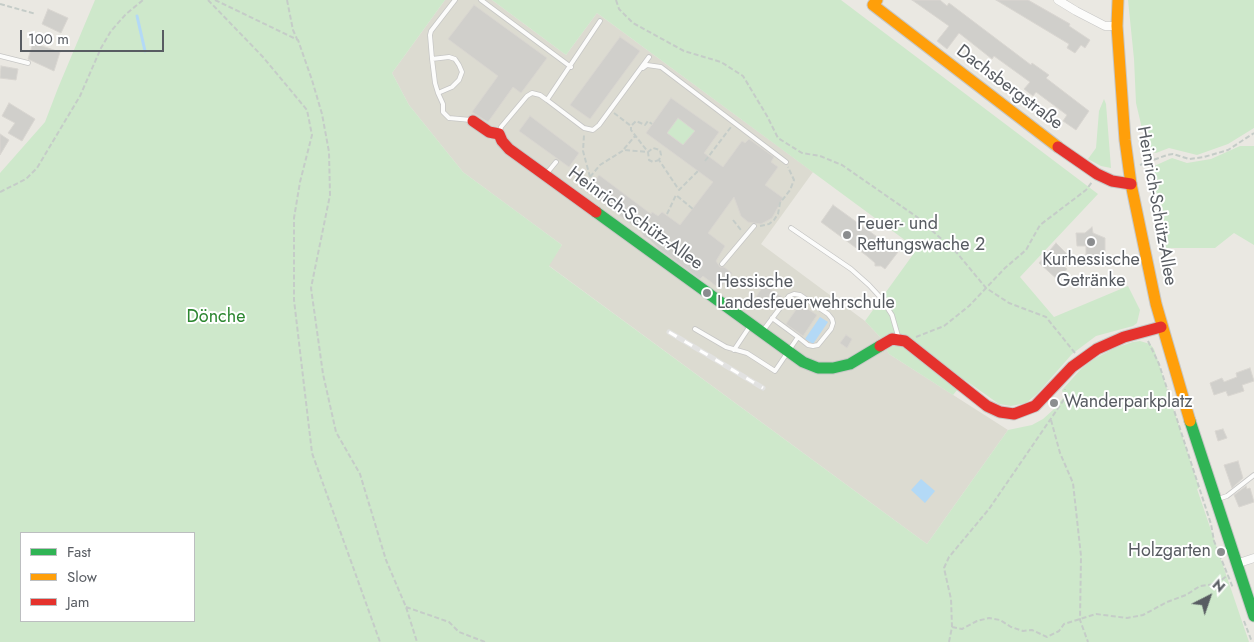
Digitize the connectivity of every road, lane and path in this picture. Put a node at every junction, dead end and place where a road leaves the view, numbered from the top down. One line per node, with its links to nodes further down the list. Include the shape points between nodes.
1 (143, 0): 46 (path, via 111,31 80,96 37,168 26,180)
2 (208, 0): 78 (path, via 263,57 307,110 312,135 294,218 294,300 312,452)
3 (214, 0): 15 (path)
4 (288, 0): 15 (path)
5 (455, 0): 18 (lane, via 431,31)
6 (482, 0): 20 (lane)
7 (616, 0): 55 (path, via 633,23 684,50 721,62 743,76 778,138 802,153 842,165 917,218 957,253)
8 (1058, 0): 14 (street, via 1105,26)
9 (1118, 0): 14 (street, Heinrich-Schütz-Allee)
10 (875, 2): 41 (street, Dachsbergstraße)
11 (0, 4): 12 (path)
12 (36, 14)
13 (600, 22): 20 (lane)
14 (1117, 26): 39 (street, Heinrich-Schütz-Allee)
15 (298, 40): 74 (path, via 322,114 329,152 330,195 311,288 323,374 336,432 360,474 386,560)
16 (0, 56): 19 (lane)
17 (650, 57): 21 (lane)
18 (432, 59): 22 (lane); 22 (lane, via 455,59 462,72 456,83)
19 (28, 63)
20 (570, 67): 23 (lane)
21 (641, 69): 24 (lane); 26 (lane, via 647,65 661,67)
22 (438, 93): 25 (lane, via 449,118)
23 (547, 100): 29 (lane); 31 (lane, via 532,93 527,96)
24 (610, 110): 28 (path); 29 (lane, via 593,130)
25 (473, 121): 31 (street, Heinrich-Schütz-Allee, via 489,132)
26 (734, 122): 36 (path); 38 (lane)
27 (652, 124): 28 (path, via 636,121)
28 (631, 126): 32 (path)
29 (584, 128): 43 (path, via 582,151)
30 (1254, 133): 39 (path, via 1228,150 1204,157 1189,159 1173,154)
31 (499, 134): 42 (street, Heinrich-Schütz-Allee, via 509,149)
32 (635, 136): 33 (path); 34 (path)
33 (624, 150): 34 (path); 43 (path, via 600,164)
34 (648, 152): 35 (path, via 649,160); 35 (path, via 653,148 660,150)
35 (659, 160): 45 (path)
36 (705, 161)
37 (556, 162): 42 (lane)
38 (786, 162): 52 (path, via 794,180 780,203 778,214 769,224)
39 (1129, 167): 44 (street, Heinrich-Schütz-Allee)
40 (699, 170): 45 (path)
41 (1097, 174): 44 (street, Dachsbergstraße); 55 (path, via 1086,190 1040,225 1026,250)
42 (546, 175): 48 (street, Heinrich-Schütz-Allee)
43 (590, 177): 48 (path)
44 (1131, 184): 58 (street, Heinrich-Schütz-Allee)
45 (679, 190): 47 (path)
46 (0, 192)
47 (676, 195): 49 (path); 50 (path)
48 (575, 197): 57 (street, Heinrich-Schütz-Allee, via 705,285)
49 (693, 209)
50 (667, 214)
51 (733, 220): 52 (path, via 741,230)
52 (754, 226): 54 (lane)
53 (791, 228): 63 (lane, via 869,285 892,315)
54 (722, 264)
55 (986, 288): 63 (path, via 944,326); 66 (path, via 1009,303 1046,317 1076,354)
56 (772, 318): 61 (lane); 62 (lane); 62 (lane, via 788,296 794,294 832,319 831,330 818,345 808,345)
57 (751, 325): 61 (street, Heinrich-Schütz-Allee); 64 (lane)
58 (1162, 327): 60 (street); 69 (street, Heinrich-Schütz-Allee)
59 (695, 329): 64 (lane)
60 (1148, 330): 66 (street, via 1097,349); 72 (path, via 1148,344 1159,364 1214,541)
61 (762, 333): 65 (street, Heinrich-Schütz-Allee)
62 (798, 337): 65 (lane)
63 (902, 340): 65 (street, Heinrich-Schütz-Allee, via 892,339 850,364 833,368 818,368); 66 (street, via 987,406 1000,412 1014,414 1035,406)
64 (734, 350): 65 (lane, via 747,353 775,371)
65 (788, 352)
66 (1072, 367): 67 (path, via 1065,389 1066,398)
67 (1051, 420): 76 (path, via 1073,483 1081,556); 77 (path, via 944,568 951,599)
68 (1254, 475): 69 (lane, via 1227,496)
69 (1216, 499): 71 (street, Heinrich-Schütz-Allee)
70 (1254, 558): 71 (street)
71 (1236, 564): 75 (street, Heinrich-Schütz-Allee)
72 (1228, 575): 73 (path); 76 (path, via 1216,584 1200,586 1143,615 1127,618 1096,614)
73 (1234, 592)
74 (406, 607): 79 (path); 80 (path, via 449,622 459,632)
75 (1248, 616): 83 (path)
76 (1080, 620): 77 (path, via 1064,624 1059,631 1047,637 988,618 962,629); 82 (path)
77 (952, 627): 81 (path)
78 (380, 642)
79 (417, 642)
80 (485, 642)
81 (949, 642)
82 (1088, 642)
83 (1252, 642)

